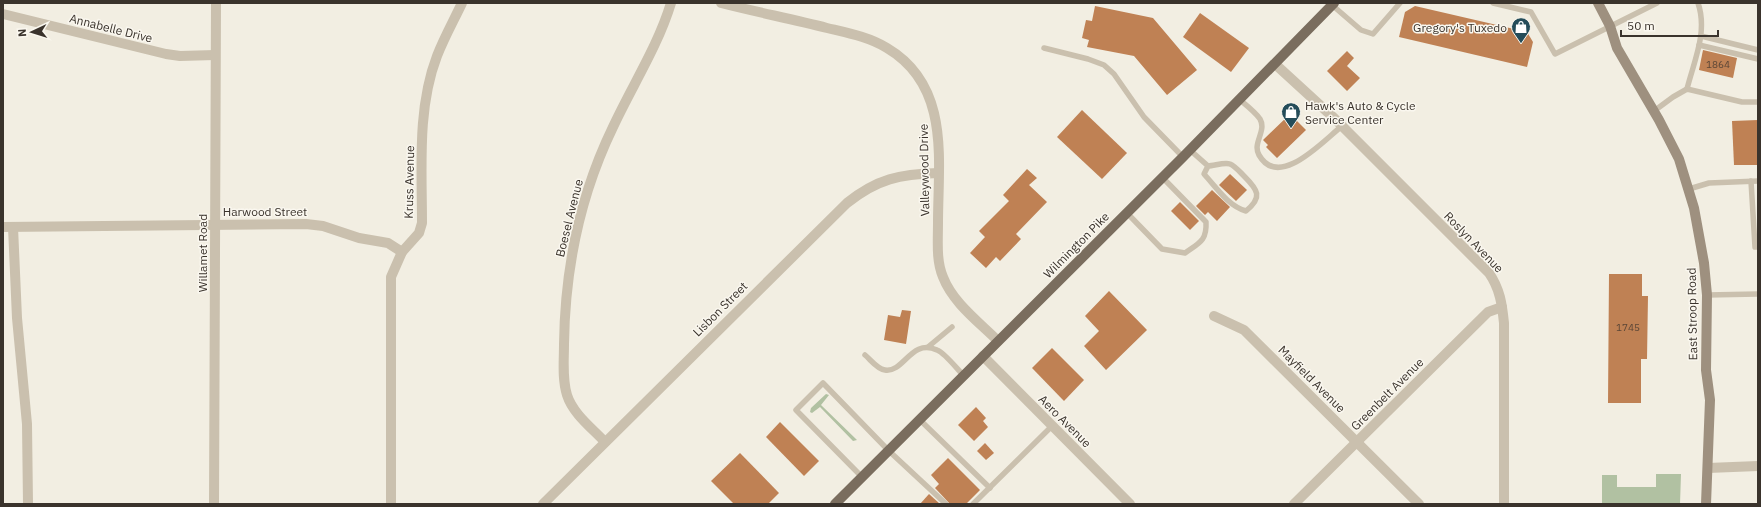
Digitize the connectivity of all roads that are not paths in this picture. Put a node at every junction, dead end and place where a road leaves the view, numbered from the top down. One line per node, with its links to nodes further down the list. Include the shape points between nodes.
1 (216, 3): 17 (street, Willamet Road)
2 (462, 3): 37 (street, Kruss Avenue, via 437,56 429,85 424,112 422,150 422,223 419,233)
3 (670, 3): 50 (street, Boesel Avenue, via 594,171 574,242 567,287 564,382 573,407)
4 (721, 3): 27 (street, Valleywood Drive, via 855,34 880,44 905,60 923,83 934,108 938,129)
5 (1400, 3): 10 (lane, via 1373,34 1361,30)
6 (1493, 3): 12 (lane, via 1531,12 1555,54)
7 (1598, 3): 12 (main road, East Stroop Road)
8 (1657, 3): 12 (lane)
9 (1698, 3): 13 (lane, via 1702,15)
10 (1333, 4): 19 (main road, Wilmington Pike)
11 (3, 14): 17 (street, Annabelle Drive, via 166,54)
12 (1610, 26): 23 (main road, East Stroop Road, via 1617,48)
13 (1702, 36): 14 (lane); 16 (lane)
14 (1699, 45): 18 (lane); 20 (lane)
15 (1044, 48): 25 (lane, via 1104,65 1114,74 1144,117)
16 (1758, 50)
17 (215, 55): 34 (street, Willamet Road)
18 (1758, 59)
19 (1275, 64): 21 (main road, Wilmington Pike); 24 (street, Roslyn Avenue)
20 (1687, 89): 22 (lane, via 1742,102); 23 (lane)
21 (1240, 100): 24 (lane, via 1260,120 1262,132 1257,144 1259,154 1270,166 1280,169 1291,165 1317,147); 25 (main road, Wilmington Pike)
22 (1758, 102)
23 (1654, 111): 31 (main road, East Stroop Road, via 1679,159)
24 (1342, 126): 40 (street, Roslyn Avenue, via 1489,273 1496,283)
25 (1187, 154): 26 (lane); 28 (main road, Wilmington Pike)
26 (1208, 166): 26 (lane, via 1228,163 1235,167 1255,188 1255,204 1246,211 1229,202 1204,174)
27 (938, 173): 43 (street, Valleywood Drive, via 938,245 943,277 952,294); 50 (street, Lisbon Street, via 912,174 885,180 860,192 847,202)
28 (1163, 178): 32 (main road, Wilmington Pike); 32 (lane, via 1206,222 1204,240 1185,253 1162,249)
29 (1751, 181): 30 (lane); 31 (lane, via 1709,183); 33 (lane)
30 (1758, 181)
31 (1689, 189): 39 (main road, East Stroop Road, via 1703,256)
32 (1127, 213): 43 (main road, Wilmington Pike)
33 (1755, 214): 36 (lane, via 1755,247)
34 (215, 224): 35 (street, Harwood Street); 37 (street, Harwood Street, via 323,226 352,236 388,243); 59 (street, Willamet Road)
35 (8, 227): 58 (street, via 27,424)
36 (1758, 247)
37 (402, 252): 60 (street, Kruss Avenue, via 391,277)
38 (1758, 294): 39 (lane)
39 (1707, 295): 54 (main road, East Stroop Road, via 1706,370 1710,400)
40 (1502, 307): 51 (street, Greenbelt Avenue, via 1488,312); 67 (street, Roslyn Avenue)
41 (1214, 316): 51 (street, Mayfield Avenue, via 1244,330)
42 (952, 326): 44 (lane)
43 (998, 341): 46 (main road, Wilmington Pike)
44 (928, 347): 45 (lane, via 918,348 893,369 885,370); 47 (lane, via 938,350)
45 (865, 355)
46 (983, 356): 47 (main road, Wilmington Pike); 49 (street, Aero Avenue)
47 (964, 376): 48 (main road, Wilmington Pike)
48 (920, 420): 52 (main road, Wilmington Pike); 56 (lane)
49 (1052, 426): 56 (lane); 64 (street, Aero Avenue)
50 (605, 442): 61 (street, Lisbon Street)
51 (1356, 442): 65 (street, Greenbelt Avenue); 66 (street, Mayfield Avenue)
52 (889, 450): 55 (main road, Wilmington Pike); 55 (lane, via 823,383 796,410); 62 (lane)
53 (1758, 466): 54 (street)
54 (1708, 468): 68 (main road, East Stroop Road)
55 (862, 477): 57 (main road, Wilmington Pike)
56 (990, 488): 63 (lane)
57 (839, 503)
58 (28, 504)
59 (214, 504)
60 (391, 504)
61 (543, 504)
62 (946, 504)
63 (974, 504)
64 (1130, 504)
65 (1294, 504)
66 (1419, 504)
67 (1504, 504)
68 (1706, 504)

